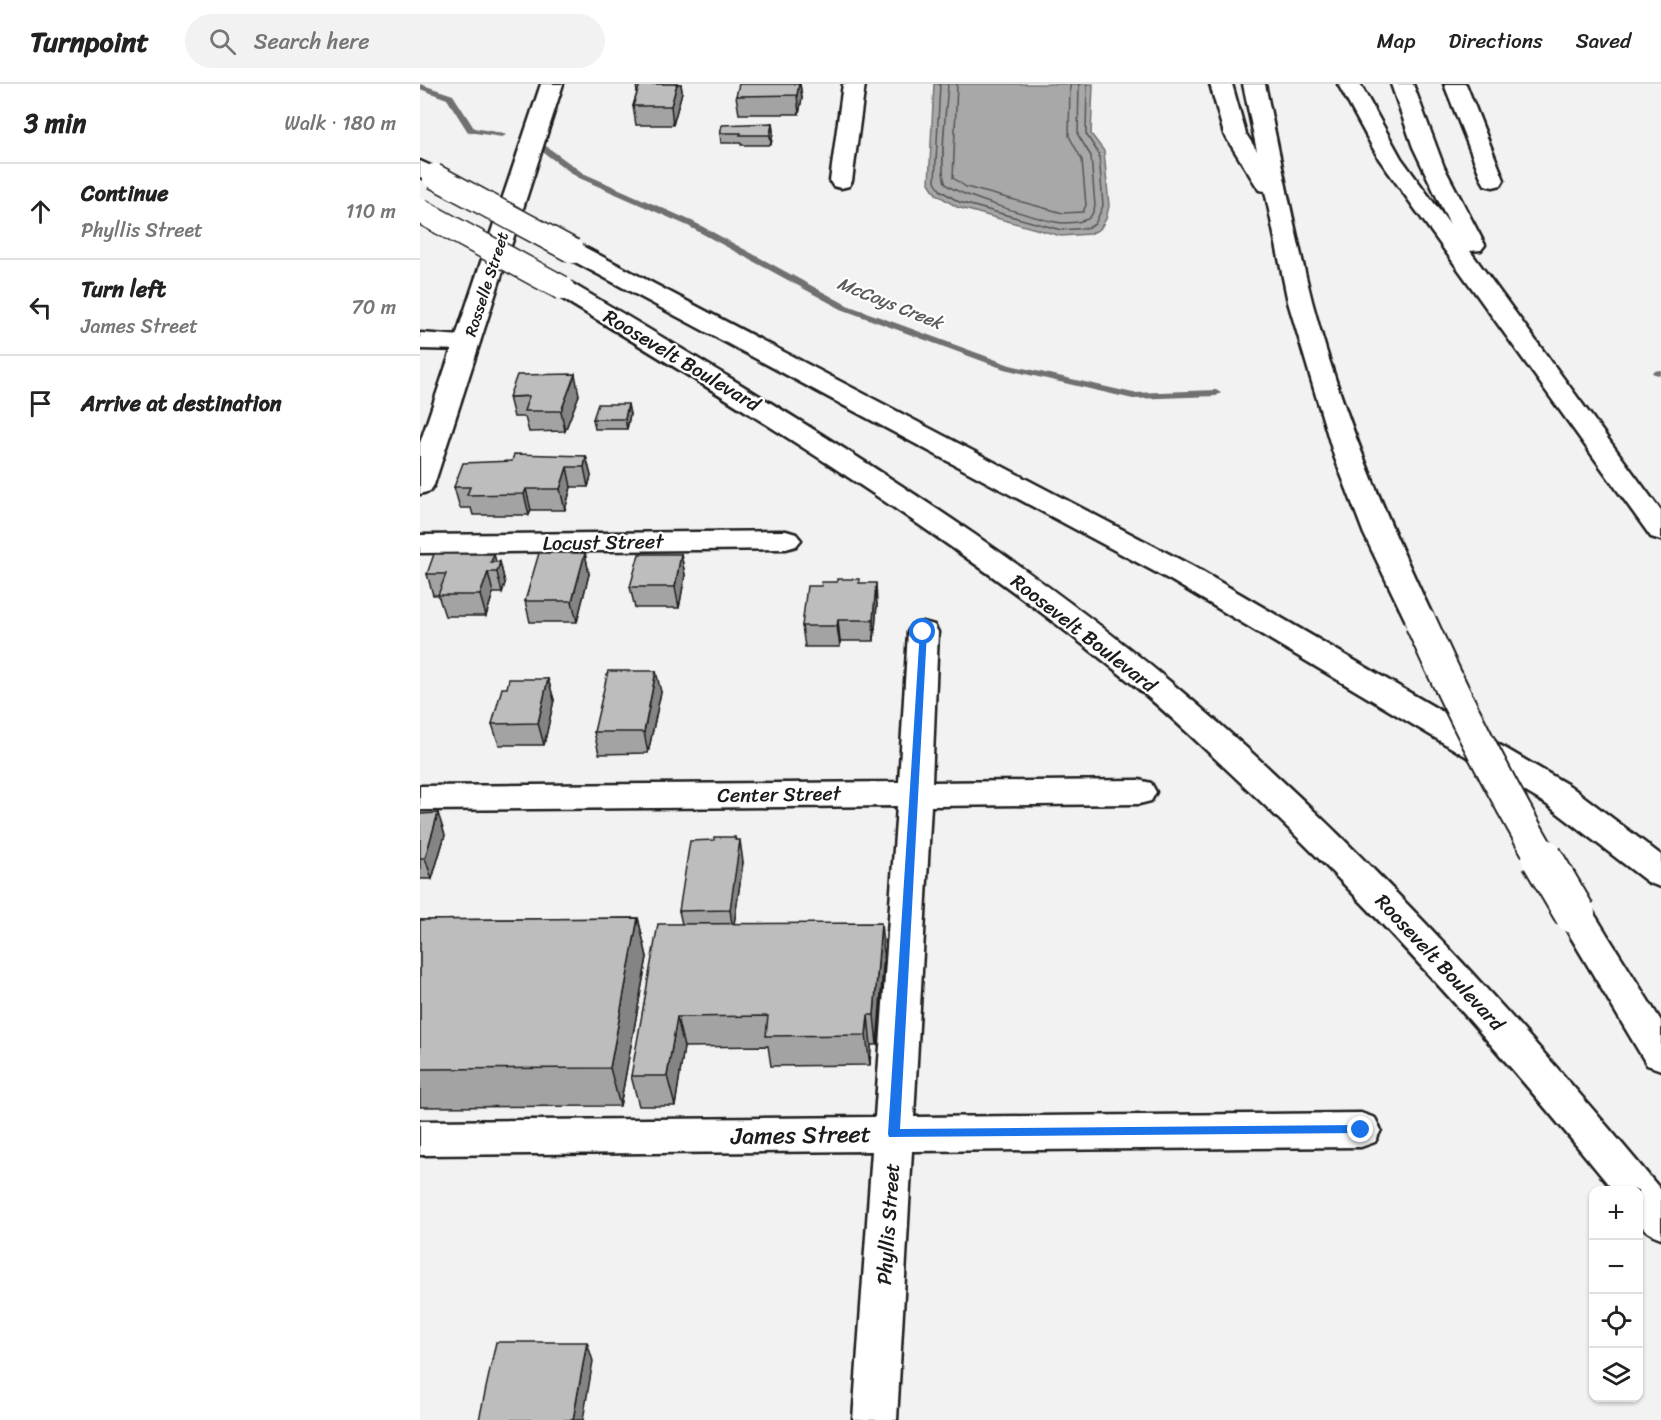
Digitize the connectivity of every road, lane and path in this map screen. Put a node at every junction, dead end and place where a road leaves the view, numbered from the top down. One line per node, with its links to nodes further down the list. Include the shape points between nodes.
1 (552, 84): 14 (main road, Rosselle Street)
2 (854, 84): 10 (main road)
3 (1221, 84): 11 (main road, via 1234,134)
4 (1254, 84): 11 (main road)
5 (1349, 84): 15 (main road, via 1390,159)
6 (1402, 84): 15 (main road, via 1422,145 1442,189)
7 (1455, 84): 9 (main road)
8 (427, 172): 24 (main road, Roosevelt Boulevard, bridge, via 1183,574 1558,795)
9 (1493, 180)
10 (841, 181)
11 (1277, 200): 25 (main road, bridge, via 1300,302 1348,456 1379,534 1460,710 1502,790)
12 (420, 211): 29 (main road, Roosevelt Boulevard, bridge, via 562,288 754,402 907,501 1126,662 1296,814 1391,907 1490,1015)
13 (420, 341): 14 (main road)
14 (466, 342): 16 (main road, Rosselle Street)
15 (1543, 370): 17 (main road)
16 (420, 485)
17 (1661, 531)
18 (786, 540): 19 (main road, Locust Street)
19 (420, 544)
20 (923, 632): 22 (main road, Phyllis Street)
21 (1138, 792): 22 (main road, Center Street)
22 (915, 793): 23 (main road, Center Street); 27 (main road, Phyllis Street)
23 (420, 798)
24 (1661, 874)
25 (1661, 1054)
26 (1361, 1130): 27 (main road, James Street)
27 (893, 1134): 28 (main road, James Street); 32 (main road, Phyllis Street)
28 (420, 1138)
29 (1634, 1186)
30 (1643, 1197): 31 (main road, Roosevelt Boulevard)
31 (1661, 1220)
32 (875, 1420)

